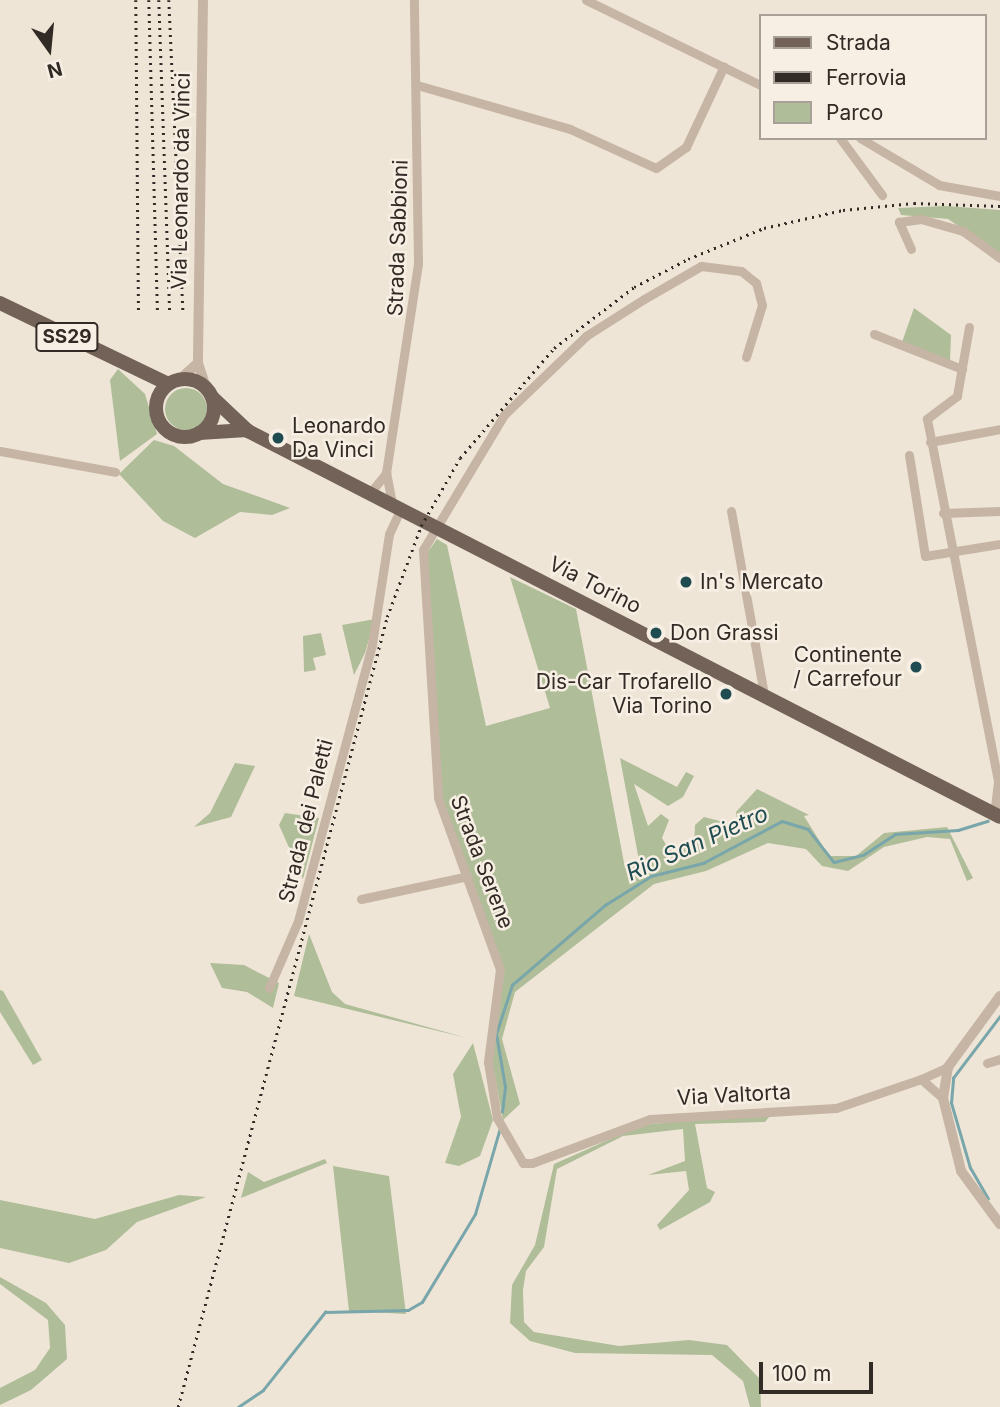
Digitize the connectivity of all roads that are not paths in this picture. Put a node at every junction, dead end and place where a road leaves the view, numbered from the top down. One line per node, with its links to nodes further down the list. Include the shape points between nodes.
1 (204, 0): 17 (street, Via Leonardo da Vinci)
2 (414, 0): 6 (street, Strada Sabbioni)
3 (586, 0): 4 (street)
4 (724, 66): 5 (street); 6 (street, via 686,147 656,168 570,129)
5 (758, 84)
6 (417, 85): 30 (street, Strada Sabbioni, via 416,300)
7 (841, 140): 9 (street)
8 (863, 140): 10 (street, via 939,185)
9 (882, 195)
10 (1000, 196)
11 (911, 249): 12 (street, via 899,222 921,219 963,231)
12 (1000, 258)
13 (0, 303): 19 (main road, SS29)
14 (969, 327): 18 (street)
15 (874, 334): 18 (street)
16 (746, 357): 36 (street, via 760,325 755,283 719,264 701,266 586,336 544,374 504,415)
17 (198, 363): 20 (street); 21 (street, Via Leonardo da Vinci)
18 (962, 369): 26 (street, via 957,396 927,419)
19 (133, 371): 20 (main road, SS29); 22 (main road)
20 (174, 382): 21 (main road); 22 (main road)
21 (210, 394): 24 (main road, Via Torino); 25 (main road, via 212,418)
22 (156, 407): 25 (main road, via 167,431)
23 (1000, 429): 26 (street)
24 (248, 430): 25 (main road); 31 (main road, Via Torino)
25 (199, 433)
26 (930, 442): 35 (street)
27 (0, 451): 29 (street)
28 (909, 455): 38 (street, via 925,556)
29 (116, 472)
30 (386, 473): 31 (street, Strada Sabbioni); 32 (street, Strada Sabbioni)
31 (370, 493): 32 (main road, Via Torino)
32 (396, 505): 36 (main road, Via Torino); 43 (street, Strada dei Paletti, via 375,632 359,675 281,973)
33 (731, 511): 39 (street)
34 (1000, 511): 35 (street)
35 (943, 513): 38 (street)
36 (433, 525): 39 (main road, Via Torino); 41 (street, Strada Serene, via 422,567 435,783)
37 (1000, 544): 38 (street)
38 (949, 552): 40 (street, via 998,782)
39 (764, 695): 40 (main road, Via Torino)
40 (997, 815)
41 (468, 876): 42 (street); 50 (street, Strada Serene, via 500,969 488,1062 495,1110)
42 (361, 899)
43 (269, 989)
44 (1000, 996): 47 (street)
45 (1000, 1059): 46 (street)
46 (987, 1063)
47 (948, 1067): 48 (street, Via Valtorta); 49 (street)
48 (921, 1079): 49 (street); 50 (street, Via Valtorta, via 836,1108 650,1119 553,1160)
49 (943, 1098): 51 (street, via 961,1171)
50 (523, 1163)
51 (1000, 1224)

